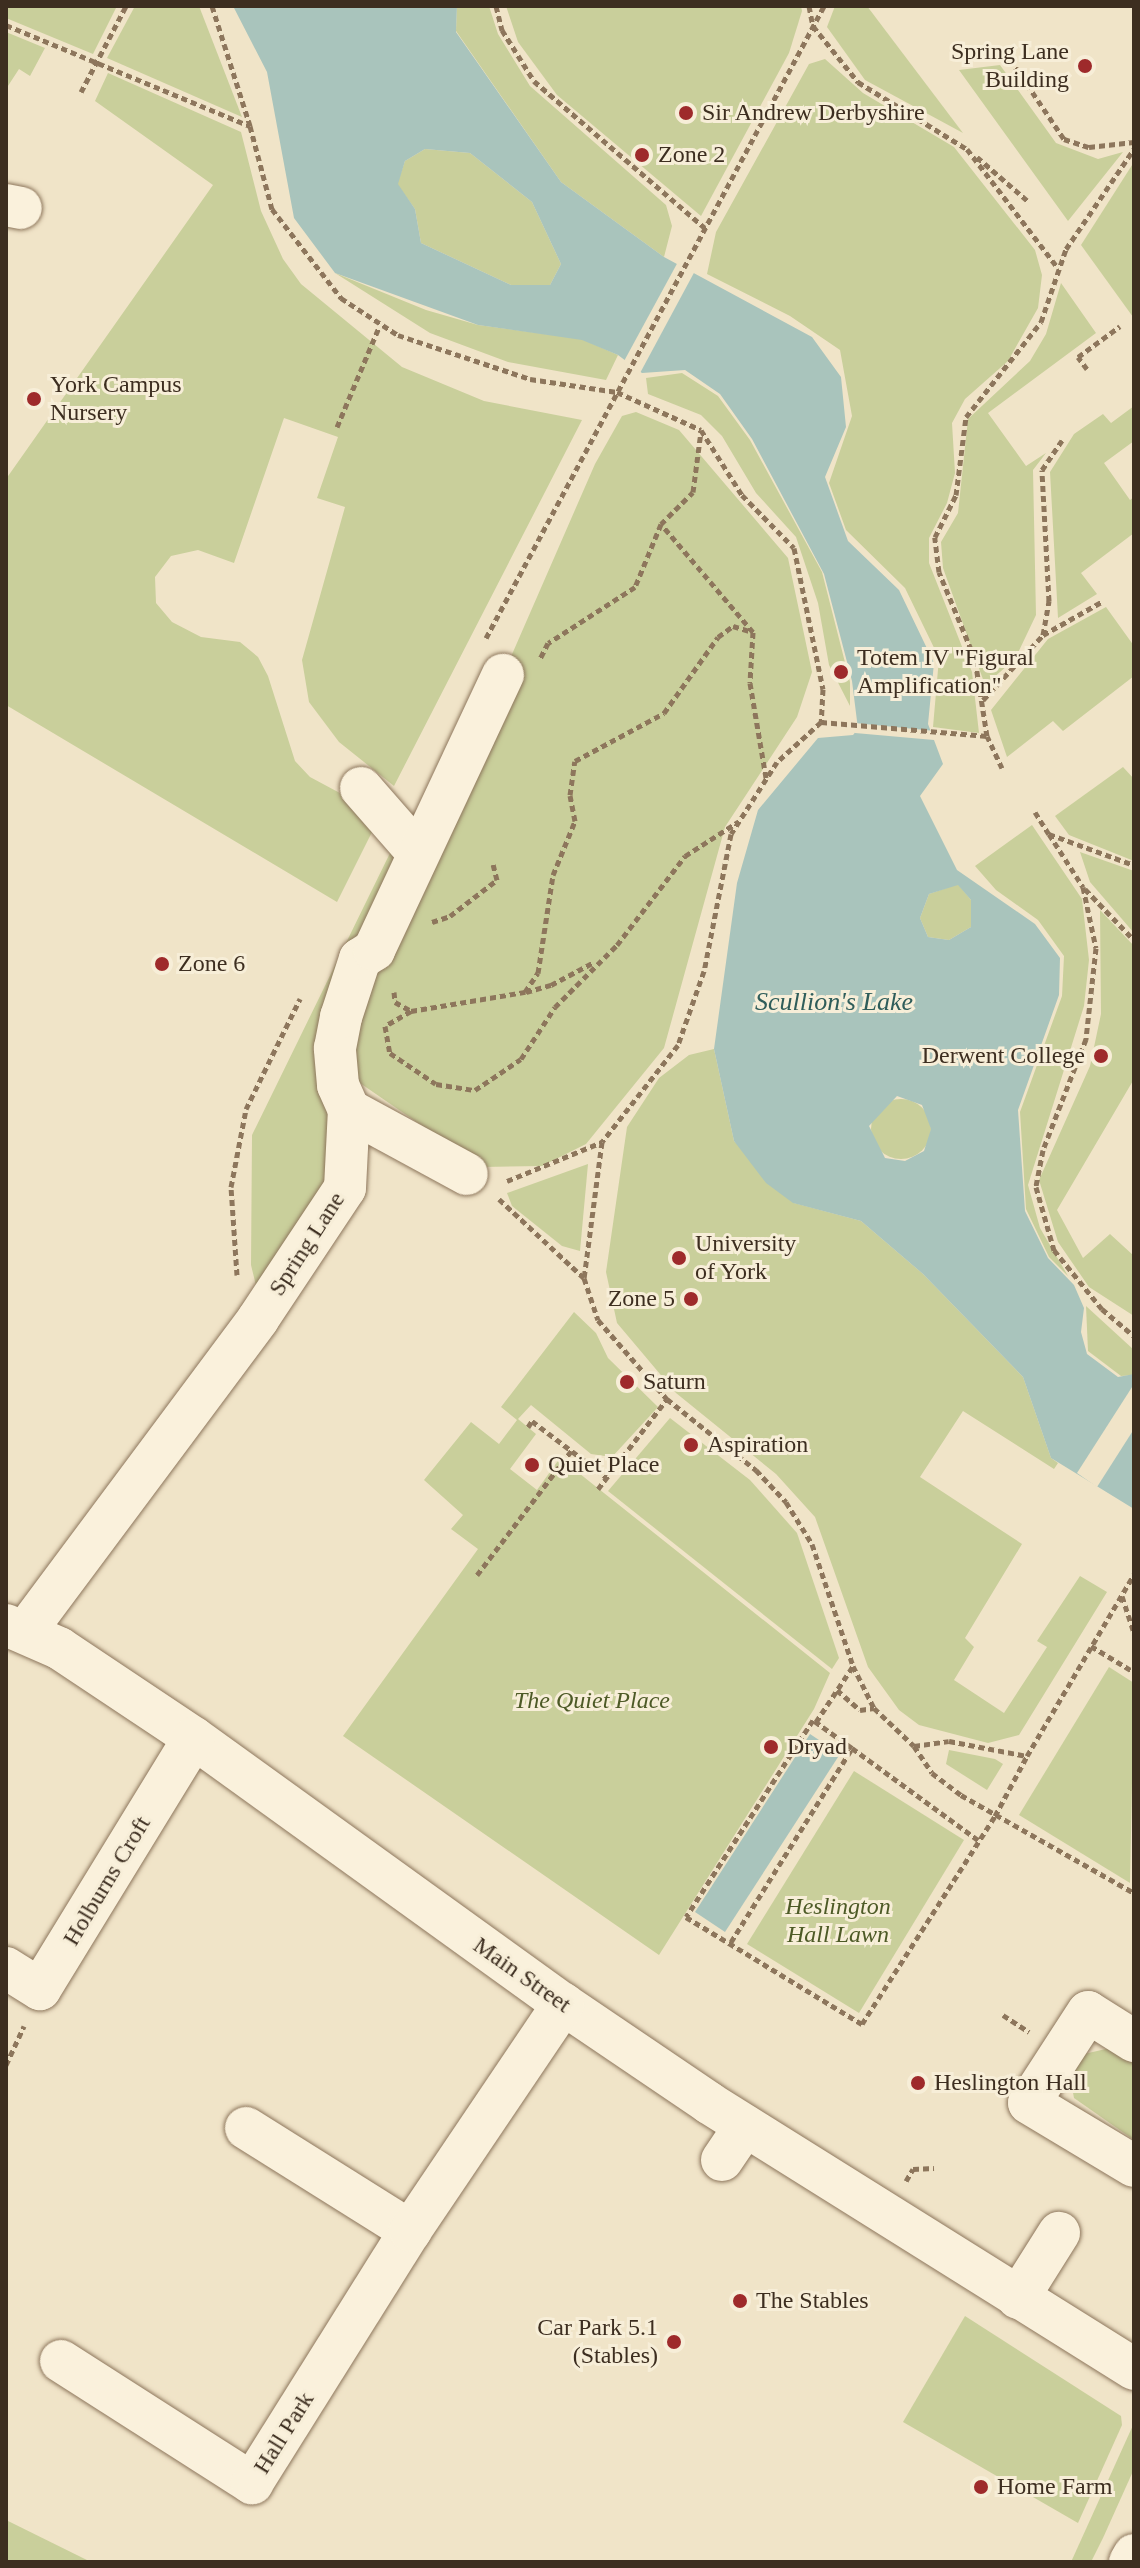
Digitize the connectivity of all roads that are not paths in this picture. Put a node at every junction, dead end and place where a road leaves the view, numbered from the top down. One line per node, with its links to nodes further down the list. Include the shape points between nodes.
1 (520, 671): 3 (street, Spring Lane)
2 (361, 788): 3 (street)
3 (418, 853): 4 (street, Spring Lane, via 374,950 360,959 341,1017 335,1048 338,1085)
4 (349, 1110): 5 (street); 6 (street, Spring Lane, via 345,1188 258,1319)
5 (478, 1181)
6 (16, 1629): 7 (street, Main Street, via 59,1648)
7 (194, 1738): 8 (street, Holburns Croft, via 40,1989); 9 (street, Main Street)
8 (6, 1968)
9 (563, 2004): 11 (street, Main Street); 15 (street, Hall Park)
10 (1134, 2041): 14 (street, via 1088,2012 1029,2103)
11 (745, 2126): 13 (street); 17 (street, Main Street)
12 (246, 2128): 15 (street)
13 (722, 2160)
14 (1134, 2166)
15 (410, 2231): 19 (street, Hall Park, via 252,2483)
16 (1059, 2233): 17 (street)
17 (1031, 2307): 18 (street, Main Street); 20 (street, Main Street)
18 (1134, 2355)
19 (61, 2361)
20 (1134, 2369)
21 (1134, 2555): 22 (street)
22 (1130, 2562)

